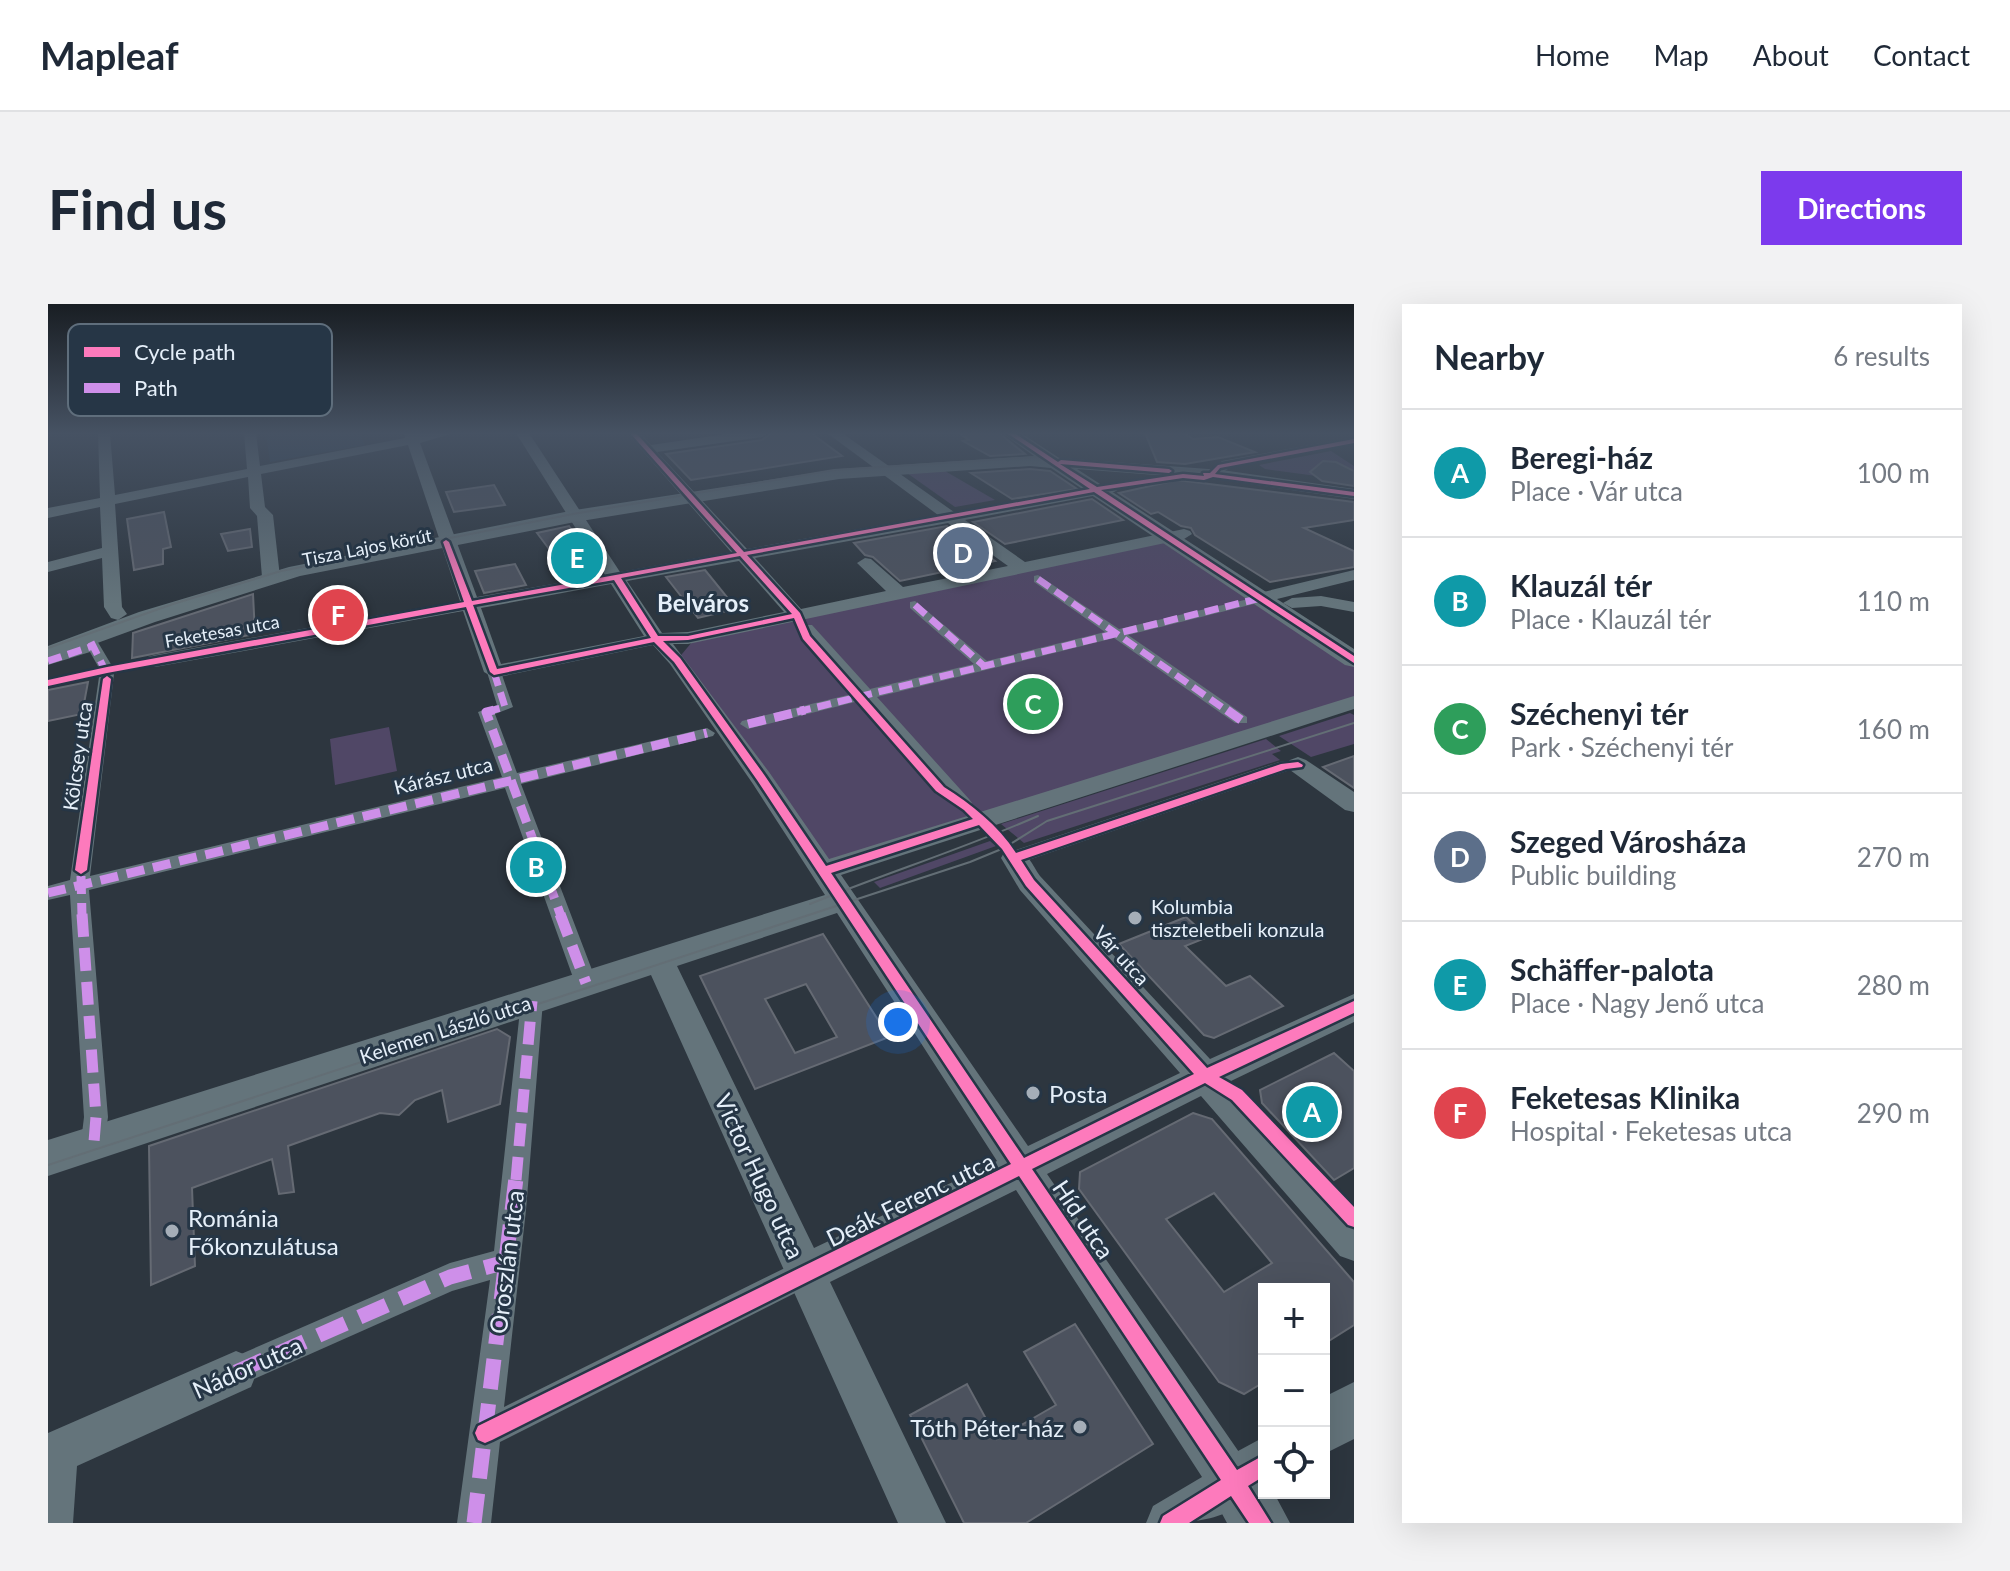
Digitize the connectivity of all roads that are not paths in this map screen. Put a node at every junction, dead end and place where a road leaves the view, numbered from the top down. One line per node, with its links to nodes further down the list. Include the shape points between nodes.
1 (108, 490): 14 (street)
2 (155, 490): 14 (street)
3 (256, 490): 25 (street, via 258,508 265,515)
4 (429, 490): 19 (street)
5 (558, 490): 15 (street, Híd utca)
6 (684, 490): 12 (street)
7 (708, 490): 12 (street, Tisza Lajos körút)
8 (912, 490): 17 (street)
9 (1095, 490): 17 (street, Feketesas utca)
10 (1109, 490): 18 (street)
11 (1329, 490): 13 (street, Tisza Lajos körút)
12 (687, 493): 15 (street, Tisza Lajos körút); 22 (street)
13 (1354, 494)
14 (109, 499): 16 (street); 21 (street)
15 (572, 512): 19 (street, Tisza Lajos körút); 27 (street, Híd utca)
16 (48, 513)
17 (949, 516): 20 (street, Feketesas utca); 24 (street)
18 (1177, 535): 24 (street); 31 (street)
19 (444, 537): 25 (street, Tisza Lajos körút); 33 (street)
20 (835, 537): 22 (street, Feketesas utca); 30 (street)
21 (111, 551): 23 (street); 36 (street, via 113,607)
22 (743, 554): 27 (street, Feketesas utca); 37 (street)
23 (48, 567)
24 (1021, 567): 30 (street)
25 (271, 572): 36 (street, Tisza Lajos körút); 43 (street, Tisza Lajos körút)
26 (1354, 575): 29 (street)
27 (616, 577): 33 (street, Feketesas utca); 41 (street, Híd utca)
28 (1038, 579): 38 (street)
29 (1314, 585): 31 (street); 32 (street, via 1312,591)
30 (899, 593): 37 (street)
31 (1275, 600): 32 (street); 38 (street); 42 (street); 45 (street)
32 (1330, 602): 35 (street)
33 (469, 605): 47 (street, Feketesas utca); 49 (street)
34 (915, 605): 48 (street)
35 (1354, 607)
36 (118, 614): 40 (street, Tisza Lajos körút)
37 (802, 621): 39 (street); 52 (street)
38 (1116, 633): 48 (street); 54 (street)
39 (703, 635): 41 (street); 44 (street)
40 (48, 638)
41 (656, 639): 44 (street, Híd utca); 49 (street)
42 (1354, 646)
43 (48, 654)
44 (677, 660): 62 (street, Híd utca)
45 (1354, 660)
46 (48, 661): 50 (street, via 92,644)
47 (155, 661): 50 (street)
48 (984, 666): 52 (street)
49 (494, 672): 58 (street, via 505,707 486,712)
50 (107, 674): 51 (street); 63 (street, Kölcsey utca)
51 (48, 683)
52 (869, 694): 55 (street); 59 (street)
53 (1354, 702): 62 (street)
54 (1241, 720)
55 (748, 724)
56 (707, 733): 58 (street, Kárász utca)
57 (1298, 765): 60 (street); 61 (street)
58 (511, 782): 63 (street, Kárász utca, via 192,851); 67 (street)
59 (963, 803)
60 (1354, 804)
61 (1014, 858): 70 (street, Vár utca, via 1030,883)
62 (823, 871): 65 (street, Híd utca)
63 (79, 885): 64 (street, Kárász utca); 71 (street, Kölcsey utca)
64 (48, 893)
65 (843, 900): 66 (street, Kelemen László utca); 73 (street, Híd utca)
66 (659, 959): 67 (street, Kelemen László utca); 76 (street, Victor Hugo utca)
67 (586, 983): 68 (street, Kelemen László utca)
68 (532, 1001): 71 (street, Kelemen László utca); 75 (street, Oroszlán utca)
69 (1354, 1007): 70 (street, Deák Ferenc utca)
70 (1205, 1076): 73 (street, Deák Ferenc utca); 74 (street, Vár utca)
71 (94, 1142): 72 (street, Kelemen László utca)
72 (48, 1158)
73 (1023, 1169): 76 (street, Deák Ferenc utca); 81 (street, Híd utca)
74 (1354, 1242)
75 (506, 1262): 77 (street, Nádor utca, via 450,1277); 80 (street, Oroszlán utca)
76 (805, 1273): 80 (street, Deák Ferenc utca); 84 (street, Victor Hugo utca)
77 (236, 1372): 82 (street, Nádor utca, via 55,1453)
78 (1354, 1409): 79 (street)
79 (1330, 1423)
80 (485, 1433): 83 (street, Oroszlán utca)
81 (1253, 1491): 85 (street)
82 (49, 1523)
83 (474, 1523)
84 (922, 1523)
85 (1170, 1523)

